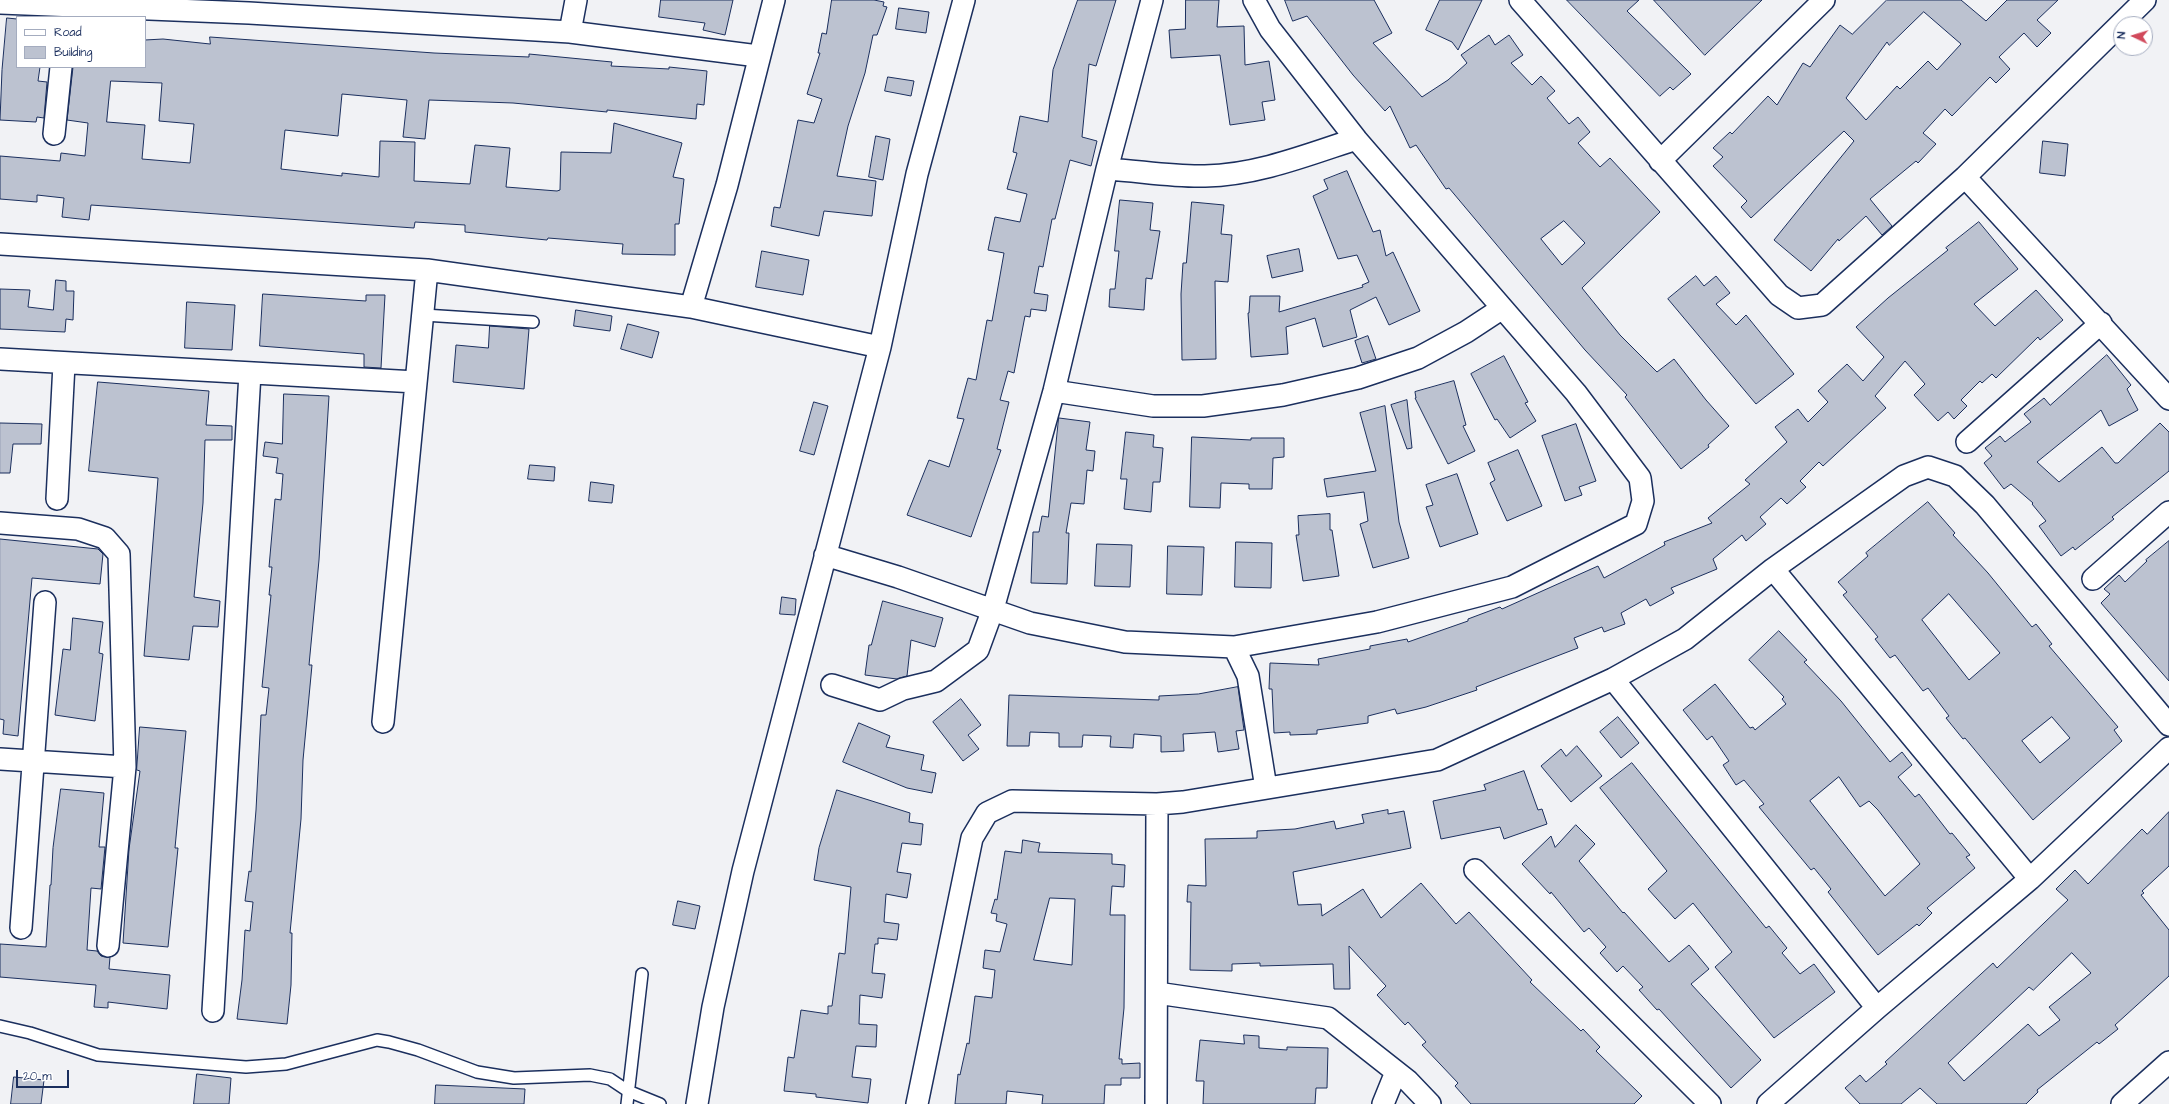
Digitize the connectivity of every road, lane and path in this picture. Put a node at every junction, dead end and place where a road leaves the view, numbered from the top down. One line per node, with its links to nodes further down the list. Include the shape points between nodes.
1 (576, 0): 13 (street)
2 (774, 0): 14 (street)
3 (964, 0): 28 (street, via 917,174)
4 (1152, 0): 19 (street)
5 (1254, 0): 17 (street, via 1270,29)
6 (1824, 0): 18 (street)
7 (2145, 0): 20 (street)
8 (1522, 1): 18 (street)
9 (0, 3): 12 (street)
10 (116, 4): 11 (street); 12 (street)
11 (249, 7): 13 (street)
12 (66, 11)
13 (570, 32): 14 (street)
14 (758, 56): 23 (street, via 727,185)
15 (60, 68): 16 (street)
16 (54, 134)
17 (1356, 139): 19 (street, via 1289,162 1240,172 1205,176); 24 (street)
18 (1660, 161): 20 (street, via 1779,295 1798,308 1822,305)
19 (1108, 169): 33 (street)
20 (1965, 177): 27 (street)
21 (0, 244): 22 (street)
22 (427, 270): 23 (street); 25 (street)
23 (691, 307): 28 (street)
24 (1501, 309): 33 (street, via 1466,332 1418,358 1358,378 1284,395 1203,406 1153,406); 44 (street, via 1576,393 1640,478 1643,501 1636,524 1512,587 1377,622)
25 (424, 315): 26 (lane); 32 (street)
26 (533, 322)
27 (2101, 323): 34 (street); 35 (street)
28 (880, 347): 39 (street)
29 (0, 359): 30 (street)
30 (64, 364): 31 (street); 36 (street)
31 (250, 373): 32 (street); 62 (street)
32 (416, 382): 47 (street)
33 (1054, 391): 43 (street)
34 (2169, 399)
35 (1967, 442)
36 (57, 499)
37 (2169, 512): 41 (street)
38 (0, 522): 52 (street, via 78,529 105,538 120,554)
39 (825, 555): 43 (street); 69 (street, via 742,878 713,1007)
40 (1773, 569): 45 (street, via 1685,639); 48 (street, via 1904,476 1928,467 1955,476 1985,505); 56 (street)
41 (2093, 579)
42 (45, 602): 51 (street)
43 (994, 609): 44 (street, via 1030,623 1125,642); 46 (street, via 978,650 936,680 903,689 880,700)
44 (1234, 647): 53 (street, via 1248,676)
45 (1613, 679): 53 (street, via 1437,760); 61 (street)
46 (832, 685)
47 (383, 722)
48 (2169, 725)
49 (2169, 748): 56 (street)
50 (0, 759): 51 (street)
51 (34, 763): 52 (street); 57 (street)
52 (125, 767): 58 (street)
53 (1266, 788): 54 (street)
54 (1157, 804): 60 (street); 70 (street, via 1012,801 987,814 972,838)
55 (1475, 870): 74 (street)
56 (2030, 879): 61 (street)
57 (21, 928)
58 (108, 946)
59 (642, 974): 66 (lane)
60 (1157, 994): 65 (street, via 1328,1018); 71 (street)
61 (1877, 1008): 75 (street)
62 (213, 1011)
63 (0, 1026): 66 (lane, via 98,1055 246,1067 286,1064 377,1040 418,1050 478,1072 514,1078 590,1075 610,1079)
64 (2169, 1062): 76 (street)
65 (1396, 1072): 72 (street); 73 (street)
66 (628, 1091): 67 (lane); 68 (lane)
67 (626, 1104)
68 (660, 1104)
69 (697, 1104)
70 (917, 1104)
71 (1156, 1104)
72 (1383, 1104)
73 (1430, 1104)
74 (1710, 1104)
75 (1768, 1104)
76 (2122, 1104)

